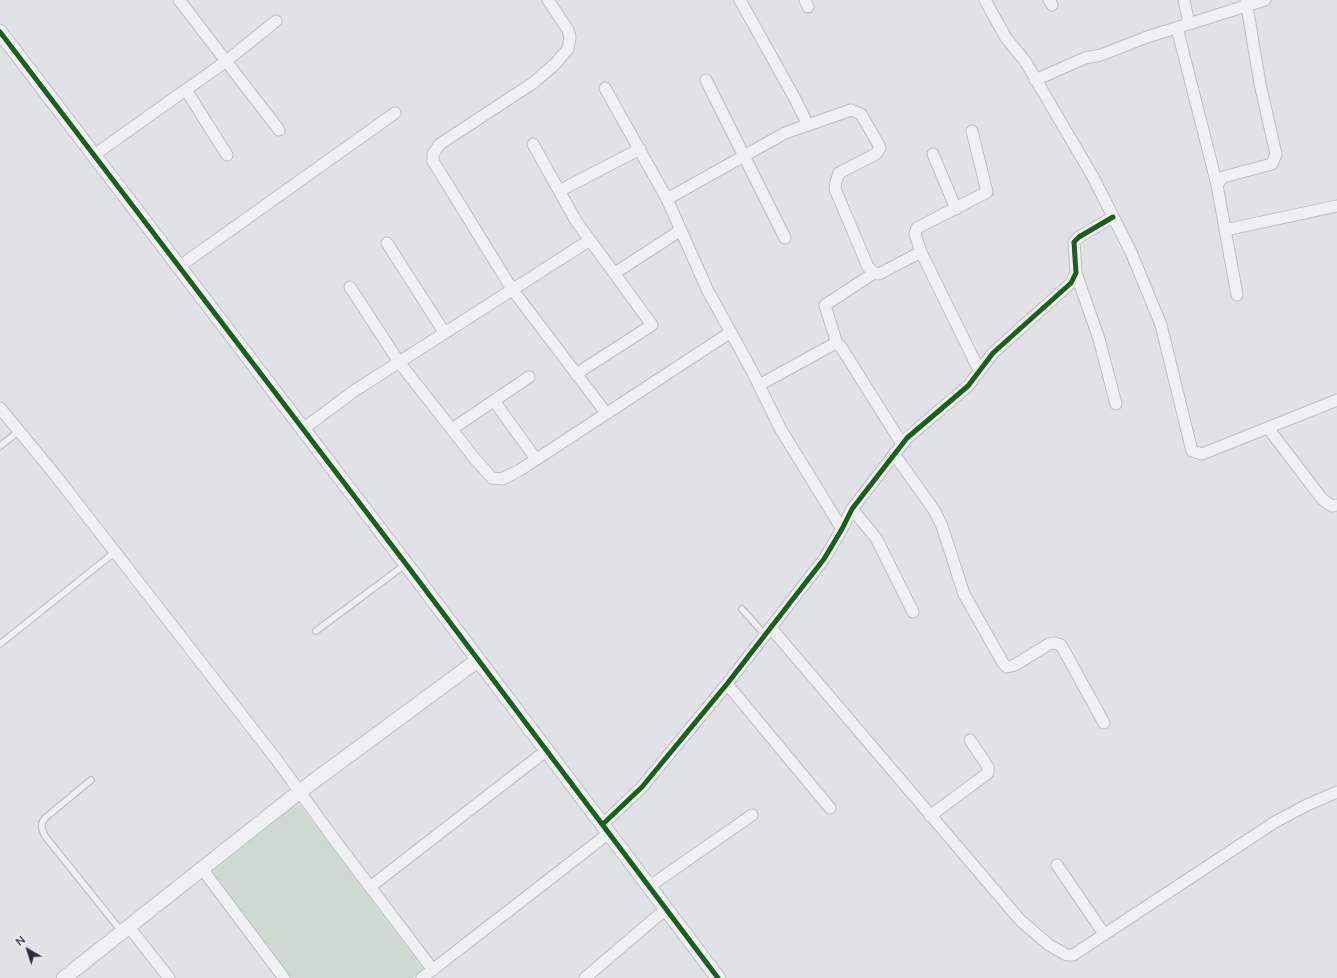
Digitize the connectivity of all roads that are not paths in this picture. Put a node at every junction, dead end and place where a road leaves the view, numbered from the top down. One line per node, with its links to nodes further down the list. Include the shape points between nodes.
1 (548, 0): 44 (street, via 568,30 568,49 533,83 440,144 433,154 433,161 448,187)
2 (740, 0): 18 (street)
3 (985, 0): 14 (street, via 1006,38 1025,61)
4 (1184, 0): 9 (street)
5 (1265, 0): 7 (street)
6 (181, 1): 12 (street)
7 (1247, 2): 9 (street); 27 (street, via 1260,84 1276,154 1272,164 1223,177)
8 (276, 21): 12 (street)
9 (1189, 24): 10 (street)
10 (1178, 28): 14 (street, via 1071,63); 27 (street)
11 (0, 32): 24 (street)
12 (225, 62): 16 (street); 19 (street)
13 (706, 80): 26 (street)
14 (1035, 80): 32 (street, via 1093,177)
15 (605, 88): 22 (street)
16 (186, 90): 24 (street); 25 (street)
17 (395, 112): 39 (street)
18 (808, 125): 26 (street, via 785,133); 41 (street, via 851,110 861,114 880,148 876,154 839,173 835,189 868,267)
19 (279, 130)
20 (972, 131): 31 (street, via 987,192)
21 (533, 144): 28 (street)
22 (640, 149): 28 (street); 29 (street)
23 (933, 154): 31 (street)
24 (94, 155): 39 (street)
25 (227, 155)
26 (744, 156): 29 (street); 35 (street)
27 (1217, 185): 34 (street)
28 (559, 191): 36 (street)
29 (667, 199): 33 (street)
30 (1337, 206): 34 (street)
31 (956, 209): 38 (street, via 918,228 915,234)
32 (1113, 217): 42 (street, via 1074,242); 59 (street, via 1131,252 1161,325 1192,451 1202,454)
33 (681, 230): 40 (street); 47 (street, via 707,290)
34 (1225, 230): 45 (street)
35 (785, 238)
36 (590, 240): 40 (street); 44 (street)
37 (387, 243): 46 (street)
38 (921, 252): 41 (street, via 879,274); 50 (street)
39 (180, 266): 60 (street)
40 (615, 273): 51 (street, via 652,325)
41 (874, 273): 48 (street, via 825,305)
42 (1076, 273): 50 (street, via 1071,283 993,353); 56 (street, via 1099,339)
43 (350, 287): 49 (street)
44 (512, 289): 46 (street); 51 (street)
45 (1236, 295)
46 (444, 332): 49 (street)
47 (730, 332): 53 (street); 58 (street)
48 (837, 344): 53 (street); 63 (street)
49 (399, 362): 60 (street); 61 (street)
50 (980, 370): 63 (street, via 968,386)
51 (576, 374): 58 (street)
52 (529, 377): 55 (street)
53 (759, 385): 69 (street, via 780,428)
54 (1337, 400): 59 (street)
55 (494, 401): 61 (street); 66 (street)
56 (1116, 404)
57 (0, 408): 62 (street)
58 (606, 413): 66 (street)
59 (1268, 428): 67 (street, via 1322,499 1332,506)
60 (303, 429): 71 (street)
61 (452, 429): 66 (street, via 492,478 502,479)
62 (19, 431): 64 (lane); 70 (street)
63 (902, 444): 65 (street)
64 (0, 446)
65 (894, 454): 68 (street); 79 (street, via 940,521 964,594 1003,663 1007,667 1015,665 1049,644 1061,645)
66 (536, 459)
67 (1337, 505)
68 (852, 509): 69 (street); 73 (street, via 876,538)
69 (842, 529): 74 (street, via 824,559)
70 (116, 552): 76 (lane); 83 (street)
71 (406, 564): 75 (lane); 77 (street)
72 (742, 609): 74 (lane)
73 (913, 612)
74 (768, 631): 78 (street); 87 (street)
75 (316, 632)
76 (0, 644)
77 (478, 660): 81 (street); 83 (street)
78 (727, 684): 85 (street); 88 (street)
79 (1104, 723)
80 (970, 740): 87 (street, via 988,767 988,773)
81 (547, 750): 88 (street); 92 (street)
82 (91, 780): 94 (lane, via 45,818 42,829 45,836)
83 (299, 792): 90 (street); 92 (street)
84 (1337, 792): 95 (street, via 1275,822)
85 (830, 808)
86 (752, 815): 91 (street)
87 (930, 816): 95 (street, via 1020,920 1062,954 1073,955)
88 (606, 828): 91 (street); 96 (street)
89 (1057, 865): 95 (street)
90 (203, 870): 94 (street); 99 (street)
91 (650, 886): 93 (street)
92 (370, 887): 96 (street)
93 (667, 908): 101 (street); 102 (street)
94 (126, 930): 97 (street); 98 (street)
95 (1104, 934)
96 (433, 970): 100 (street)
97 (64, 978)
98 (169, 978)
99 (284, 978)
100 (422, 978)
101 (585, 978)
102 (718, 978)

